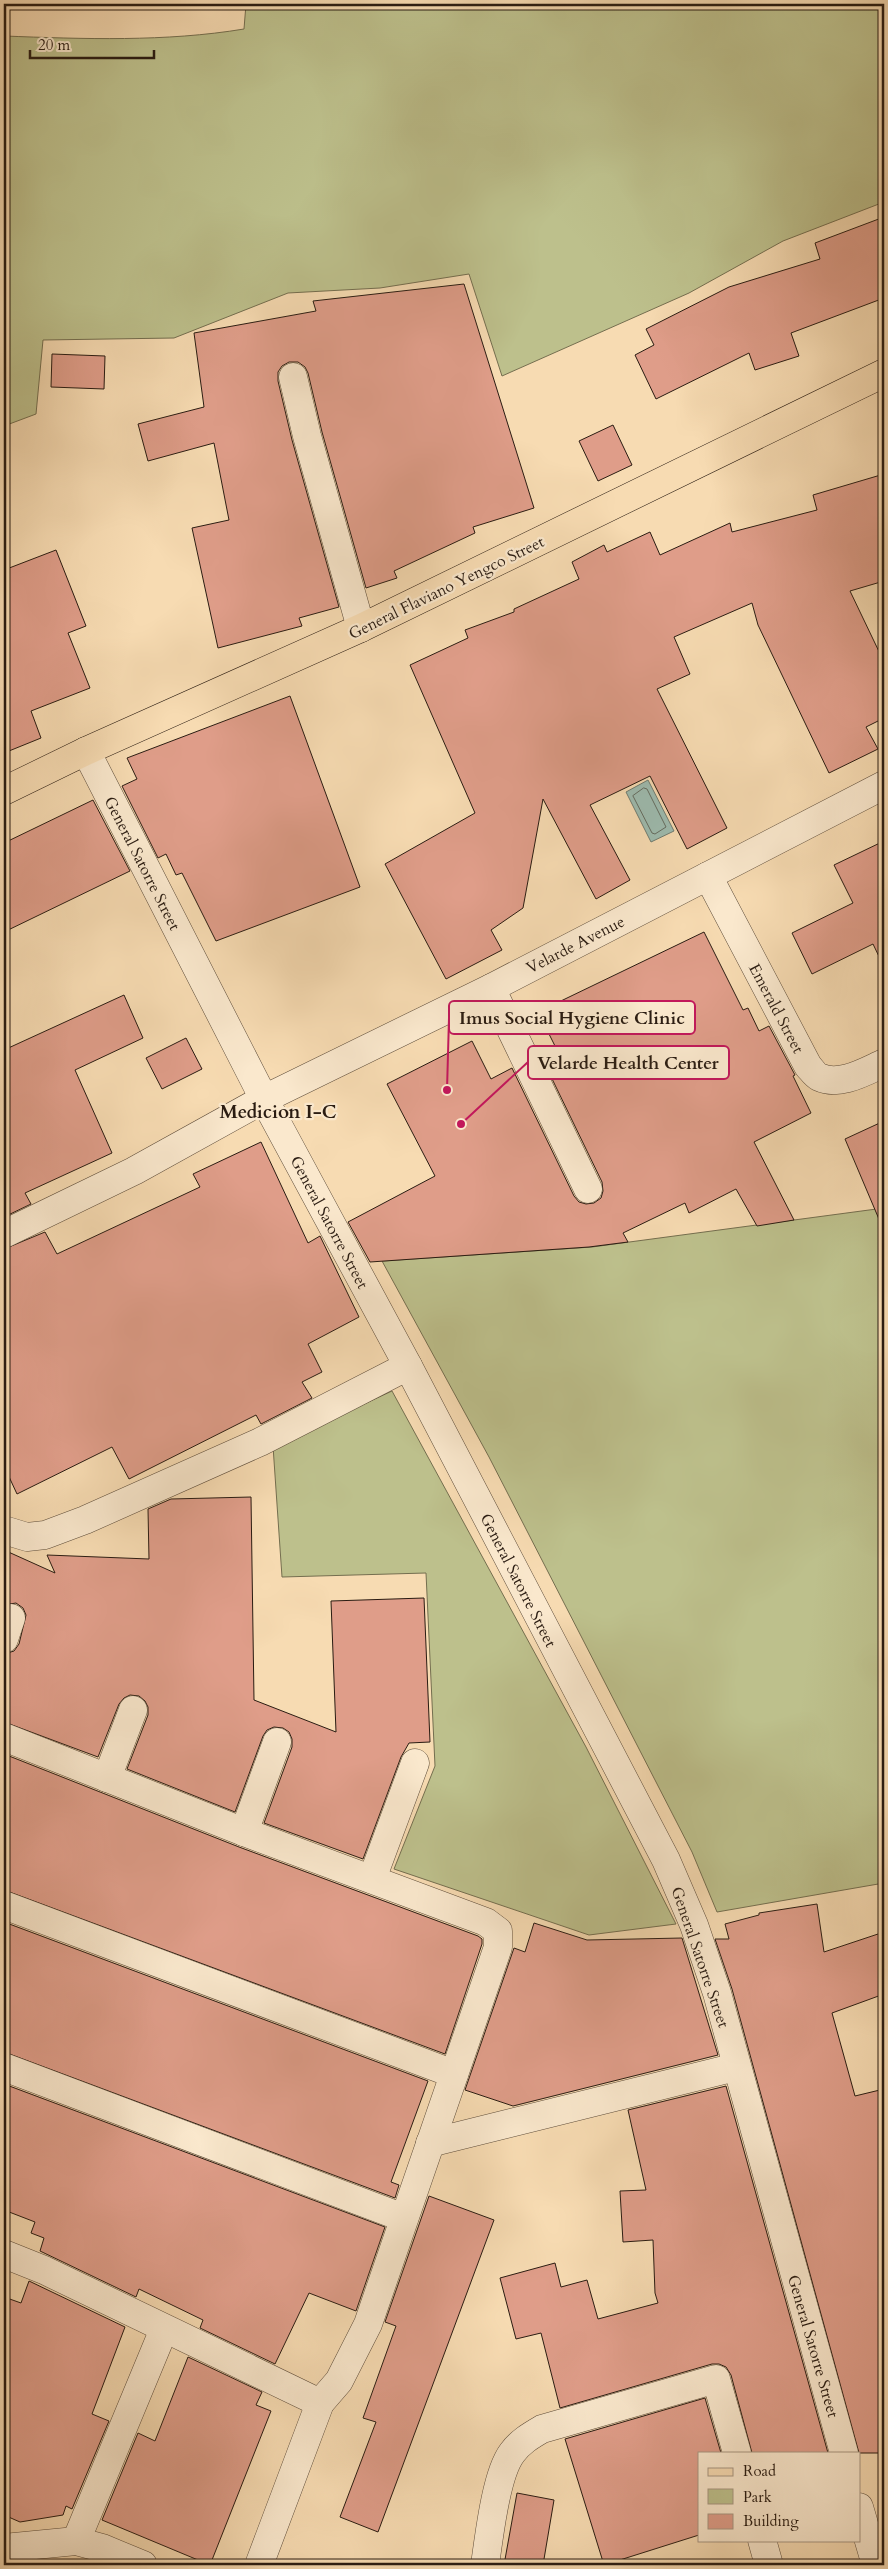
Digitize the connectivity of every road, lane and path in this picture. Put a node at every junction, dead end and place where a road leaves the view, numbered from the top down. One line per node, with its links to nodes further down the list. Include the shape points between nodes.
1 (884, 373): 3 (main road, General Flaviano Yengco Street)
2 (293, 377): 3 (street)
3 (361, 628): 4 (main road, General Flaviano Yengco Street)
4 (86, 751): 6 (main road, General Flaviano Yengco Street); 10 (street, General Satorre Street)
5 (884, 785): 7 (street, Velarde Avenue)
6 (4, 791)
7 (708, 876): 8 (street, Velarde Avenue); 9 (street, Emerald Street, via 808,1066 819,1077 835,1080 852,1077)
8 (492, 988): 10 (street, Velarde Avenue); 11 (street)
9 (884, 1063)
10 (264, 1099): 12 (street, Velarde Avenue, via 134,1171); 13 (street, General Satorre Street)
11 (588, 1189)
12 (4, 1234)
13 (408, 1366): 14 (street, via 260,1442 85,1520 45,1535 26,1538); 24 (street, General Satorre Street, via 666,1860 694,1925)
14 (4, 1530)
15 (133, 1710): 19 (street)
16 (4, 1737): 19 (street)
17 (277, 1742): 20 (street)
18 (415, 1763): 21 (street)
19 (107, 1778): 20 (street)
20 (244, 1832): 21 (street)
21 (372, 1879): 25 (street, via 486,1922 498,1931 498,1947)
22 (4, 1906): 25 (street)
23 (4, 2067): 27 (street)
24 (736, 2068): 26 (street); 32 (street, General Satorre Street)
25 (454, 2074): 26 (street)
26 (430, 2143): 27 (street)
27 (404, 2218): 30 (street, via 368,2324 339,2381)
28 (4, 2254): 29 (street)
29 (164, 2328): 30 (street); 34 (street)
30 (320, 2403): 38 (street)
31 (737, 2452): 39 (street, via 716,2380 542,2429 526,2438 511,2454 502,2475)
32 (844, 2452)
33 (860, 2510): 41 (street)
34 (76, 2541): 36 (street); 37 (street)
35 (763, 2542): 40 (street)
36 (4, 2548)
37 (143, 2565)
38 (259, 2565)
39 (485, 2565)
40 (769, 2565)
41 (876, 2565)

